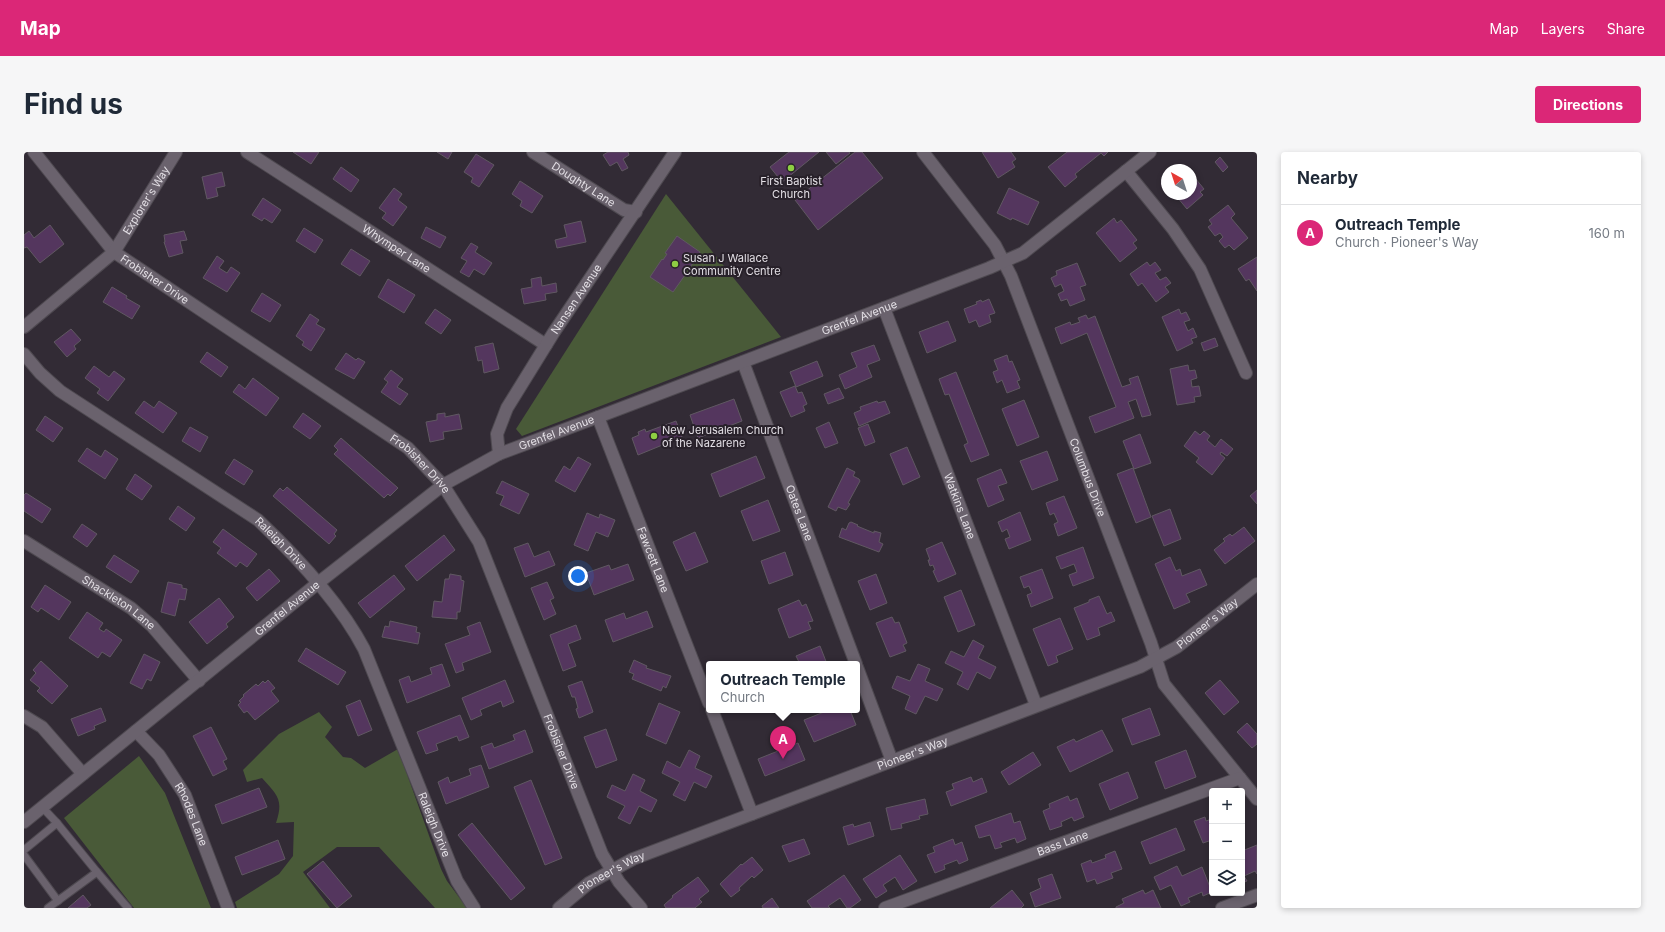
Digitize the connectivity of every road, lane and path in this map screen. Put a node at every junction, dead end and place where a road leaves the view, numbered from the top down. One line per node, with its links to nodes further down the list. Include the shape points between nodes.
1 (34, 152): 10 (street, Frobisher Drive)
2 (176, 152): 10 (street, Explorer's Way)
3 (247, 152): 14 (street, Whymper Lane)
4 (533, 152): 9 (street, Doughty Lane, via 624,210)
5 (675, 152): 9 (street, Nansen Avenue)
6 (923, 152): 11 (street, Columbus Drive, via 995,245)
7 (1150, 152): 8 (street, Grenfel Avenue)
8 (1126, 171): 11 (street, Grenfel Avenue, via 1023,253); 17 (street, via 1174,229 1200,270)
9 (636, 212): 14 (street, Nansen Avenue)
10 (114, 252): 13 (street, Explorer's Way); 20 (street, Frobisher Drive, via 408,448)
11 (1004, 262): 12 (street, Grenfel Avenue); 24 (street, Columbus Drive)
12 (884, 308): 16 (street, Grenfel Avenue); 29 (street, Watkins Lane)
13 (24, 327)
14 (546, 345): 19 (street, Nansen Avenue, via 507,408 497,434)
15 (24, 354): 22 (street, Raleigh Drive, via 60,391 258,520)
16 (743, 362): 18 (street, Grenfel Avenue); 25 (street, Oates Lane)
17 (1246, 373)
18 (598, 417): 19 (street, Grenfel Avenue); 28 (street, Fawcett Lane)
19 (498, 454): 20 (street, Grenfel Avenue)
20 (443, 485): 22 (street, Grenfel Avenue); 43 (street, Frobisher Drive, via 479,542 602,854)
21 (24, 541): 27 (street, Shackleton Lane, via 131,608 152,626)
22 (318, 583): 27 (street, Grenfel Avenue); 50 (street, Raleigh Drive, via 357,635 364,649 456,881)
23 (1257, 584): 24 (street, Pioneer's Way, via 1177,647)
24 (1156, 659): 29 (street, Pioneer's Way); 35 (street, Columbus Drive, via 1164,684)
25 (855, 661)
26 (860, 675): 33 (street)
27 (199, 681): 32 (street, Grenfel Avenue)
28 (706, 695)
29 (1036, 705): 33 (street, Pioneer's Way)
30 (713, 713): 38 (street)
31 (24, 716): 34 (street, via 42,727)
32 (136, 731): 34 (street, Grenfel Avenue); 49 (street, Rhodes Lane, via 160,755 185,795)
33 (892, 761): 38 (street, Pioneer's Way)
34 (83, 774): 37 (street, Grenfel Avenue)
35 (1240, 778): 36 (street, Columbus Drive); 53 (street, Bass Lane)
36 (1257, 799)
37 (42, 807): 39 (street, Grenfel Avenue); 40 (lane)
38 (752, 814): 43 (street, Pioneer's Way, via 633,859)
39 (24, 822)
40 (57, 823): 41 (lane); 44 (lane)
41 (24, 850)
42 (24, 855): 46 (lane)
43 (612, 870): 51 (street, Pioneer's Way, via 590,883); 52 (street, Frobisher Drive)
44 (97, 872): 46 (lane); 48 (lane)
45 (1257, 895): 54 (street)
46 (58, 901): 47 (lane)
47 (48, 908)
48 (128, 908)
49 (228, 908)
50 (474, 908)
51 (559, 908)
52 (641, 908)
53 (885, 908)
54 (1222, 908)

